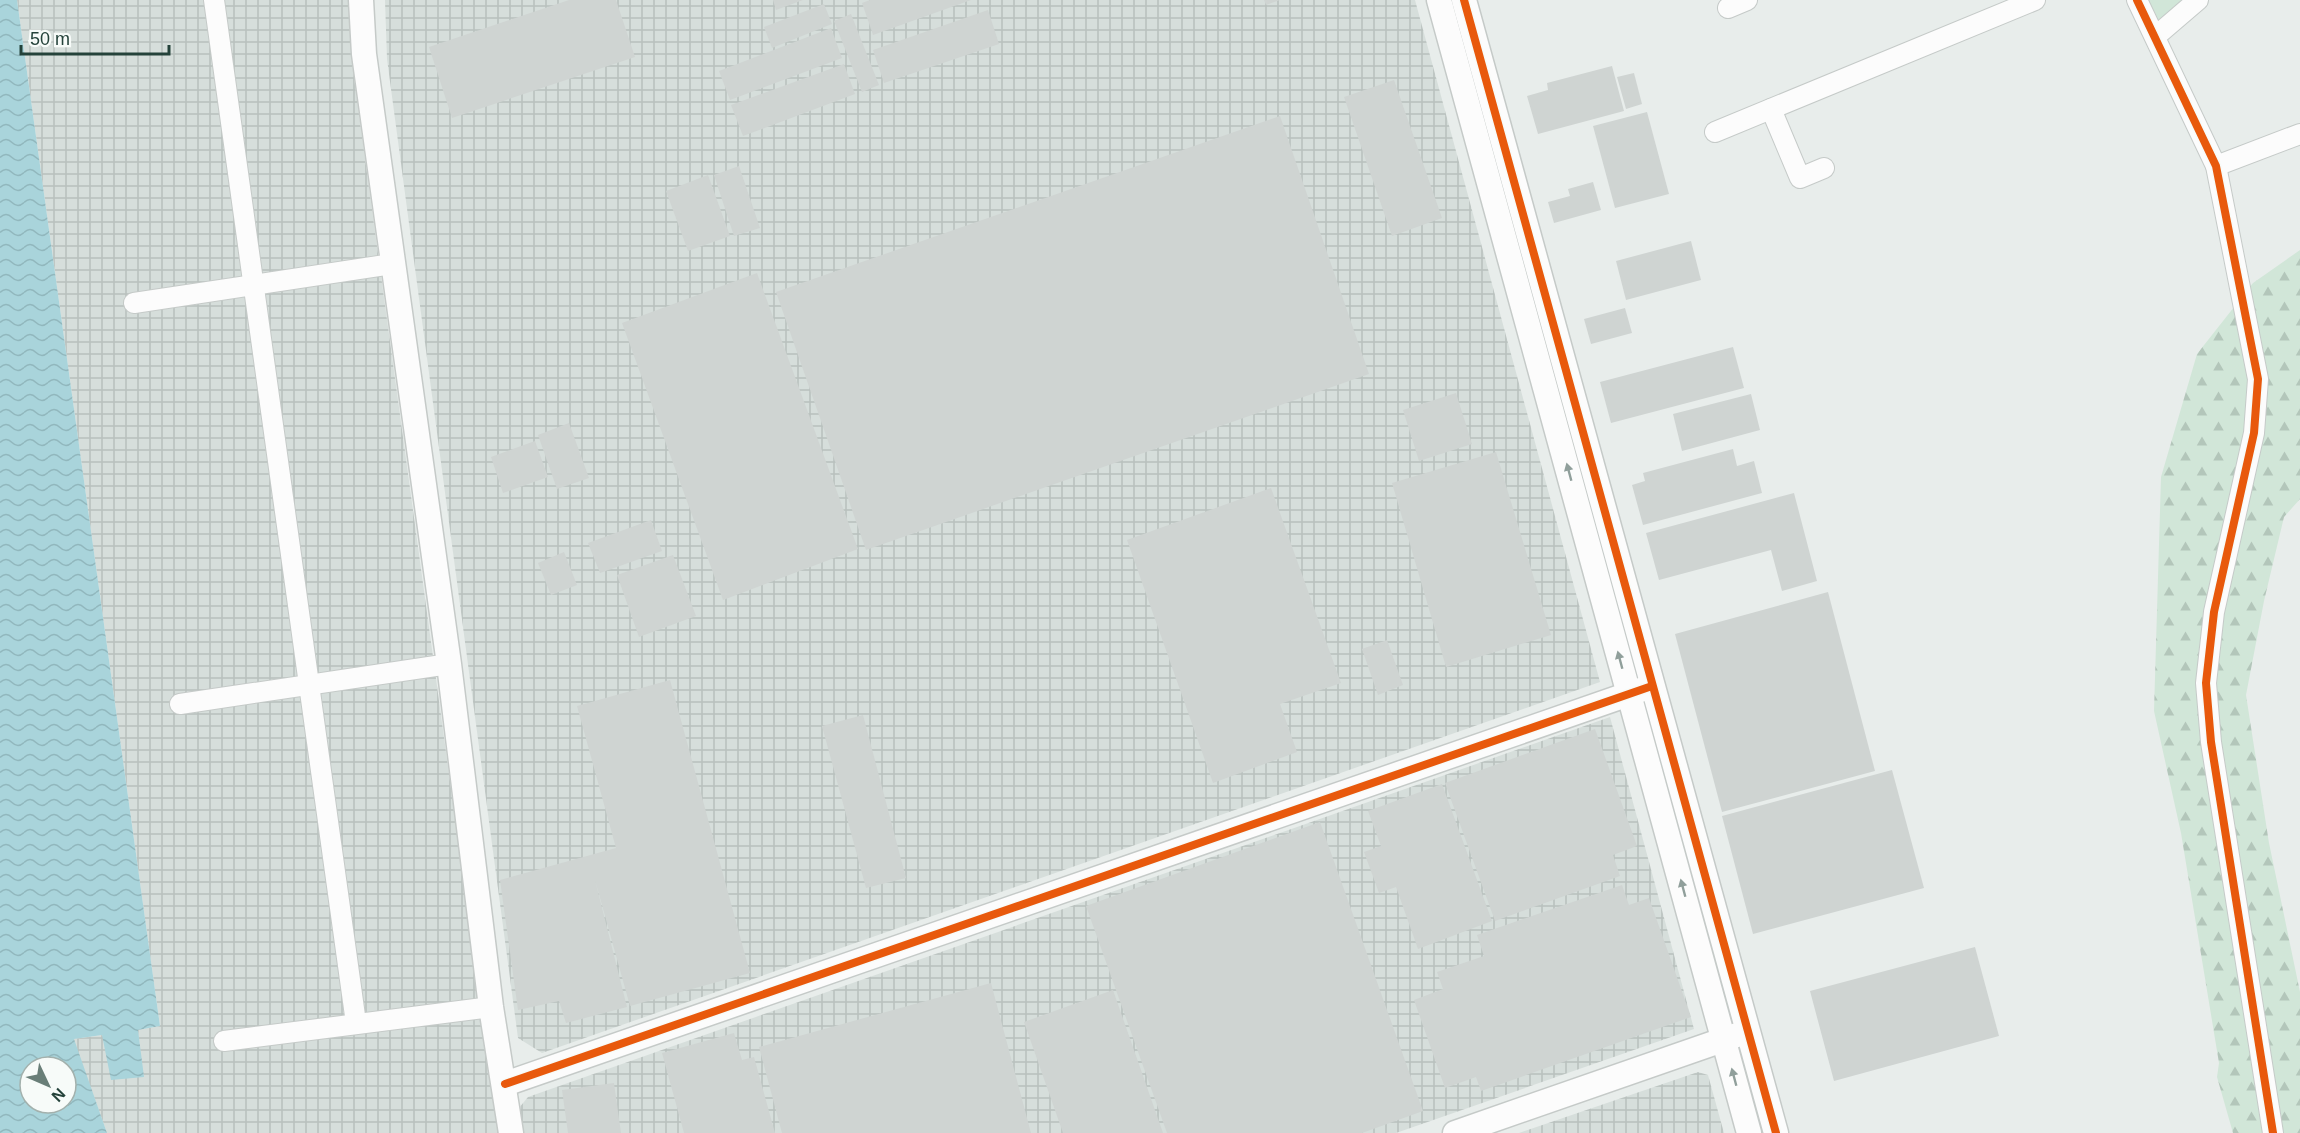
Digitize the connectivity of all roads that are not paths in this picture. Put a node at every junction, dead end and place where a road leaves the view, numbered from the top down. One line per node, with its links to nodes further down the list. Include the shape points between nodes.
1 (214, 0): 17 (street)
2 (361, 0): 16 (street, via 364,54)
3 (1439, 0): 22 (street, one-way to 3)
4 (1464, 0): 21 (street)
5 (1747, 0): 9 (street)
6 (2035, 0): 11 (street)
7 (2137, 0): 10 (street)
8 (2198, 0): 10 (street)
9 (1728, 8)
10 (2156, 36): 14 (street)
11 (1771, 109): 12 (street); 15 (street, via 1800,178)
12 (1716, 132)
13 (2300, 134): 14 (street)
14 (2216, 166): 34 (street, via 2258,379 2254,433 2214,612 2206,683 2211,742)
15 (1824, 168)
16 (392, 264): 17 (street); 19 (street)
17 (254, 285): 18 (street); 20 (street)
18 (134, 303)
19 (449, 664): 20 (street); 24 (street)
20 (308, 685): 23 (street); 25 (street)
21 (1652, 686): 22 (street); 26 (street)
22 (1629, 693): 27 (street, one-way to 22); 29 (street)
23 (180, 704)
24 (491, 1007): 25 (street); 29 (street)
25 (356, 1023): 28 (street)
26 (1748, 1032): 27 (street); 33 (street)
27 (1724, 1040): 31 (street); 32 (street, one-way to 27)
28 (224, 1041)
29 (505, 1084): 30 (street)
30 (511, 1133)
31 (1455, 1133)
32 (1749, 1133)
33 (1776, 1133)
34 (2273, 1133)

